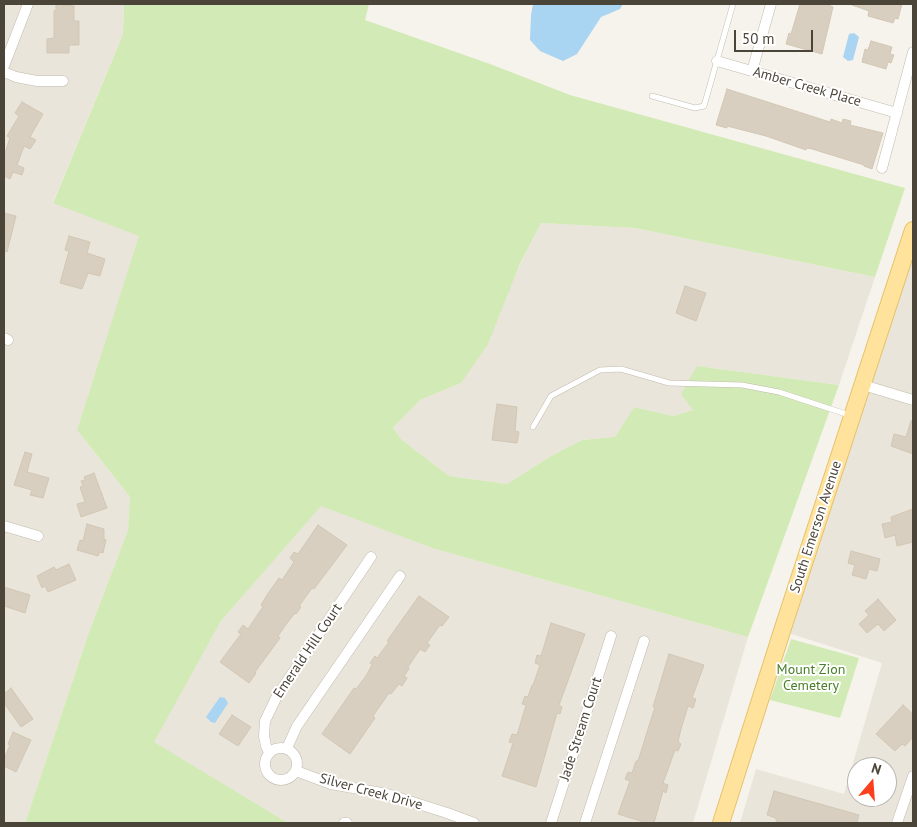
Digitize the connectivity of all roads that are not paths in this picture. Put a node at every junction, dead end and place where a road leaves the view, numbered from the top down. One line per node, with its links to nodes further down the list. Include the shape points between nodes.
1 (28, 4): 6 (street)
2 (733, 4): 5 (lane)
3 (771, 4): 7 (street)
4 (912, 59): 11 (street)
5 (717, 61): 7 (street, Amber Creek Place); 10 (lane, via 704,106 695,108)
6 (4, 66)
7 (752, 71): 11 (street, Amber Creek Place)
8 (4, 72): 9 (street, via 37,81)
9 (63, 81)
10 (652, 96)
11 (897, 113): 12 (street)
12 (882, 168)
13 (913, 230): 14 (main road, South Emerson Avenue)
14 (862, 385): 15 (street); 16 (main road, South Emerson Avenue)
15 (913, 400)
16 (852, 416): 17 (lane, via 779,392 742,384 669,383 621,369 600,370 551,396); 31 (main road, South Emerson Avenue)
17 (533, 427)
18 (4, 526): 19 (street)
19 (38, 536)
20 (371, 556): 25 (street, Emerald Hill Court, via 276,696 265,721 264,736)
21 (400, 576): 24 (street, via 297,726)
22 (611, 636): 29 (street, Jade Stream Court)
23 (644, 641): 30 (street)
24 (287, 748): 25 (street, via 278,747); 26 (street, via 295,755)
25 (269, 752): 26 (street, via 265,761 269,775 284,780)
26 (296, 771): 28 (street, Silver Creek Drive, via 331,784 396,797)
27 (913, 776): 32 (street)
28 (474, 823)
29 (551, 823)
30 (585, 823)
31 (722, 823)
32 (898, 823)

